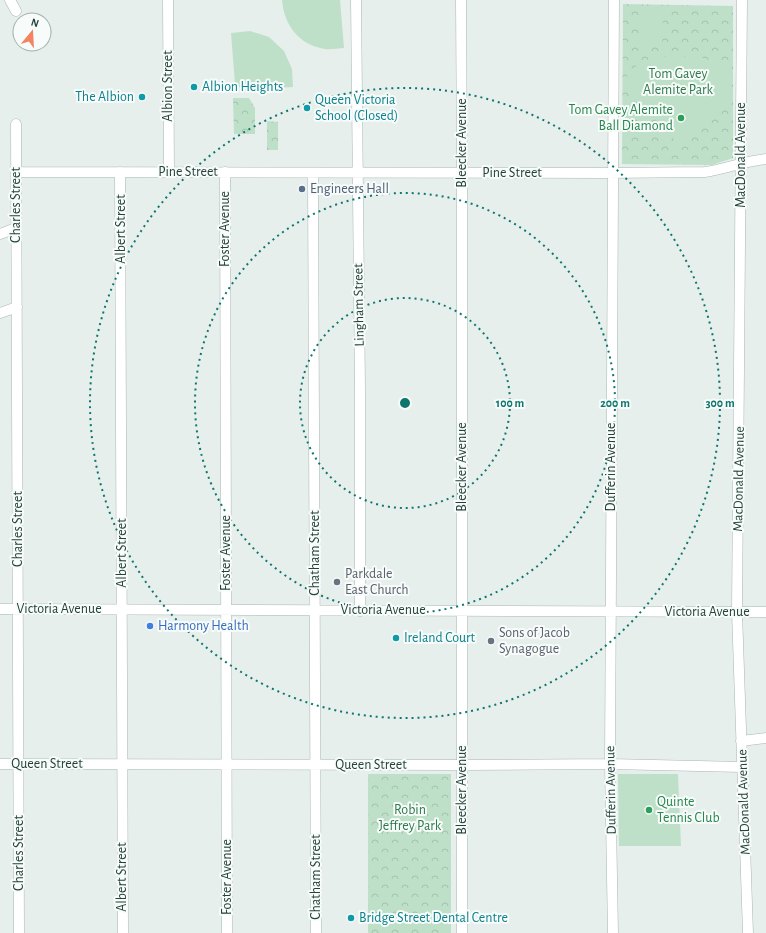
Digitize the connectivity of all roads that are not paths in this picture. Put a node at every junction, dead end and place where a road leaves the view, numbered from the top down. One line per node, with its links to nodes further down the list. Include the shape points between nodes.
1 (10, 0): 7 (street)
2 (168, 0): 13 (street, Albion Street)
3 (356, 0): 16 (street, Lingham Street)
4 (461, 0): 17 (street, Bleecker Avenue)
5 (614, 0): 18 (street, Dufferin Avenue)
6 (742, 0): 10 (street, MacDonald Avenue)
7 (16, 11)
8 (16, 124): 11 (street, Charles Street)
9 (766, 159): 10 (street, Pine Street)
10 (742, 164): 18 (street, Pine Street, via 705,172); 31 (street, MacDonald Avenue)
11 (16, 172): 12 (street, Pine Street); 19 (street, Charles Street)
12 (120, 172): 13 (street, Pine Street); 25 (street, Albert Street)
13 (169, 172): 14 (street, Pine Street)
14 (225, 172): 15 (street, Pine Street); 26 (street, Foster Avenue)
15 (313, 172): 16 (street, Pine Street); 27 (street, Chatham Street)
16 (358, 172): 17 (street, Pine Street); 28 (street, Lingham Street)
17 (462, 173): 18 (street, Pine Street); 29 (street, Bleecker Avenue)
18 (613, 173): 30 (street, Dufferin Avenue)
19 (16, 228): 20 (street); 21 (street, Charles Street)
20 (0, 234)
21 (17, 307): 22 (street); 24 (street, Charles Street)
22 (0, 313)
23 (0, 609): 24 (street, Victoria Avenue)
24 (18, 609): 25 (street, Victoria Avenue); 36 (street, Charles Street)
25 (122, 610): 26 (street, Victoria Avenue); 37 (street, Albert Street)
26 (226, 610): 27 (street, Victoria Avenue); 38 (street, Foster Avenue)
27 (315, 610): 28 (street, Victoria Avenue); 39 (street, Chatham Street)
28 (360, 610): 29 (street, Victoria Avenue)
29 (462, 610): 30 (street, Victoria Avenue); 41 (street, Bleecker Avenue)
30 (610, 611): 31 (street, Victoria Avenue); 40 (street, Dufferin Avenue)
31 (737, 612): 32 (street, Victoria Avenue); 34 (street, MacDonald Avenue)
32 (766, 612)
33 (766, 738): 34 (street)
34 (741, 741): 42 (street, MacDonald Avenue)
35 (0, 764): 36 (street, Queen Street)
36 (19, 764): 37 (street, Queen Street); 43 (street, Charles Street)
37 (122, 764): 38 (street, Queen Street); 44 (street, Albert Street)
38 (226, 764): 39 (street, Queen Street); 45 (street, Foster Avenue)
39 (315, 764): 41 (street, Queen Street); 46 (street, Chatham Street)
40 (610, 764): 41 (street, Queen Street); 42 (street, Queen Street); 48 (street, Dufferin Avenue)
41 (462, 765): 47 (street, Bleecker Avenue)
42 (742, 767): 49 (street, MacDonald Avenue)
43 (20, 933)
44 (123, 933)
45 (227, 933)
46 (316, 933)
47 (462, 933)
48 (613, 933)
49 (748, 933)

